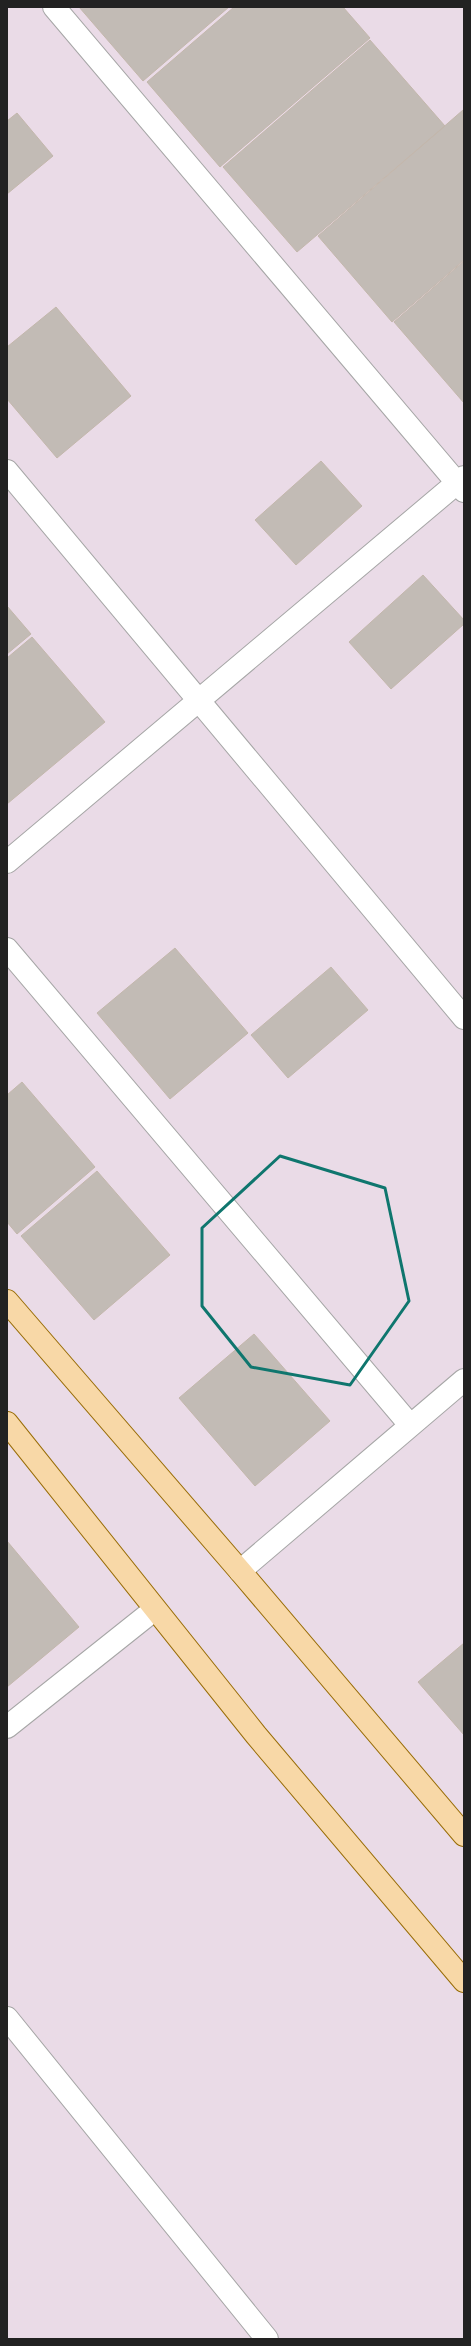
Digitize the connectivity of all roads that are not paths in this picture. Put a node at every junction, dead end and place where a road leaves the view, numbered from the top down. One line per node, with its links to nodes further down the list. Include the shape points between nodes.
1 (54, 7): 3 (street)
2 (7, 471): 4 (street)
3 (462, 484): 4 (street)
4 (199, 701): 5 (street); 7 (street)
5 (7, 862)
6 (7, 949): 11 (street)
7 (464, 1018)
8 (7, 1302): 12 (main road)
9 (464, 1380): 11 (street)
10 (7, 1423): 13 (main road)
11 (410, 1425): 12 (street)
12 (240, 1571): 15 (main road)
13 (154, 1610): 14 (street); 16 (main road)
14 (7, 1727)
15 (464, 1835)
16 (464, 1981)
17 (7, 2018): 18 (street)
18 (267, 2339)

